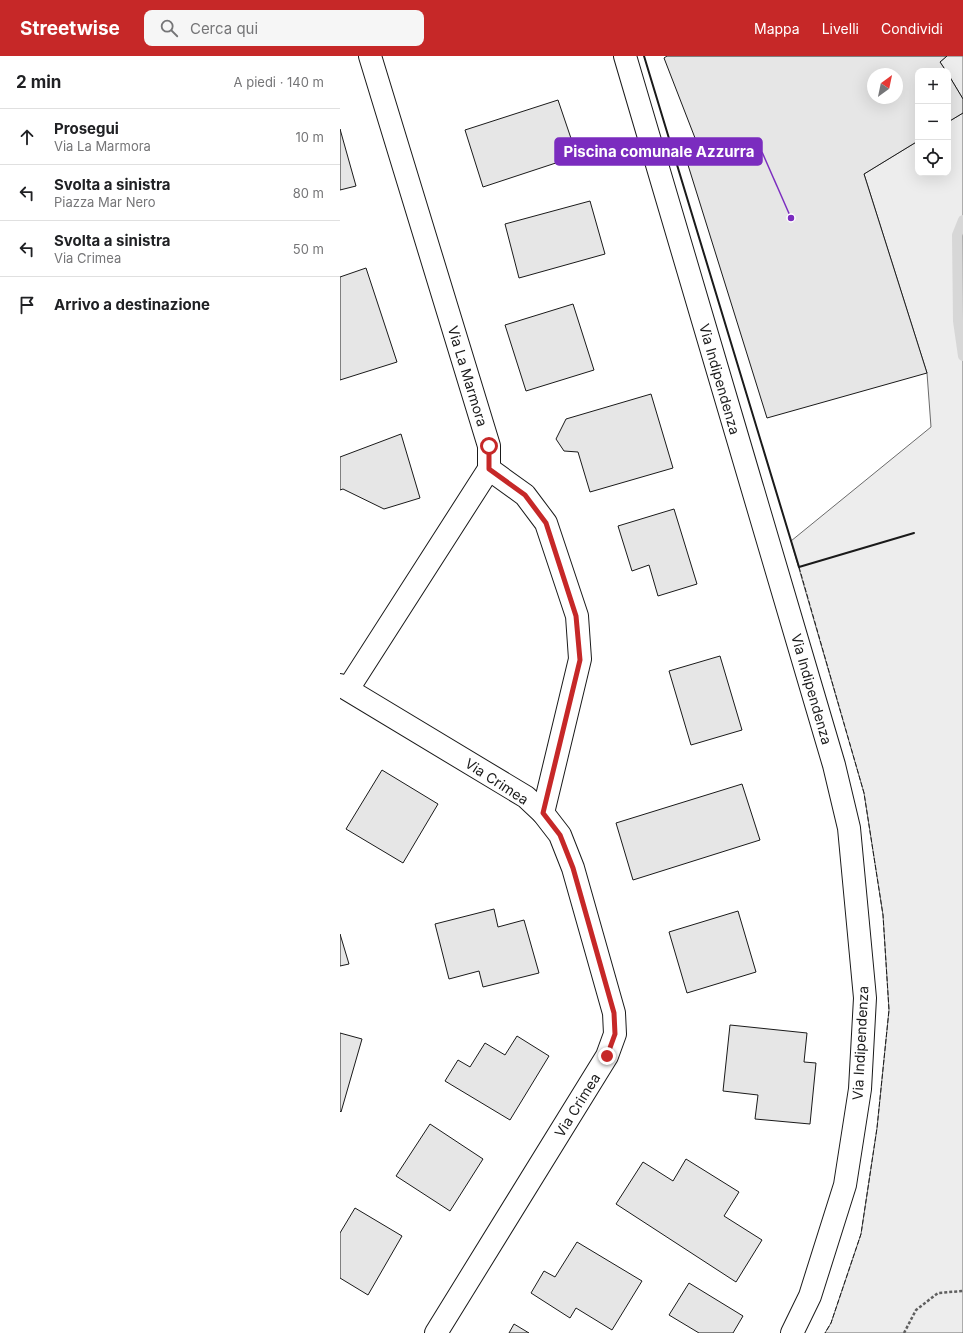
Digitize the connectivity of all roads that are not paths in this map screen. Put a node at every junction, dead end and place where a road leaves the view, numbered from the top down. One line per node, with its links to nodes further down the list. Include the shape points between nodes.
1 (370, 56): 3 (street, Via La Marmora, via 489,446)
2 (625, 56): 7 (street, Via Indipendenza, via 834,765 849,828 865,998 860,1089 845,1185 810,1296)
3 (489, 469): 4 (street); 5 (street, via 525,495 546,523 576,616 580,660)
4 (344, 687): 5 (street, Via Crimea, via 526,797)
5 (543, 813): 6 (street, Via Crimea, via 560,835 573,868 614,1013 615,1034 607,1056)
6 (436, 1333)
7 (792, 1333)

